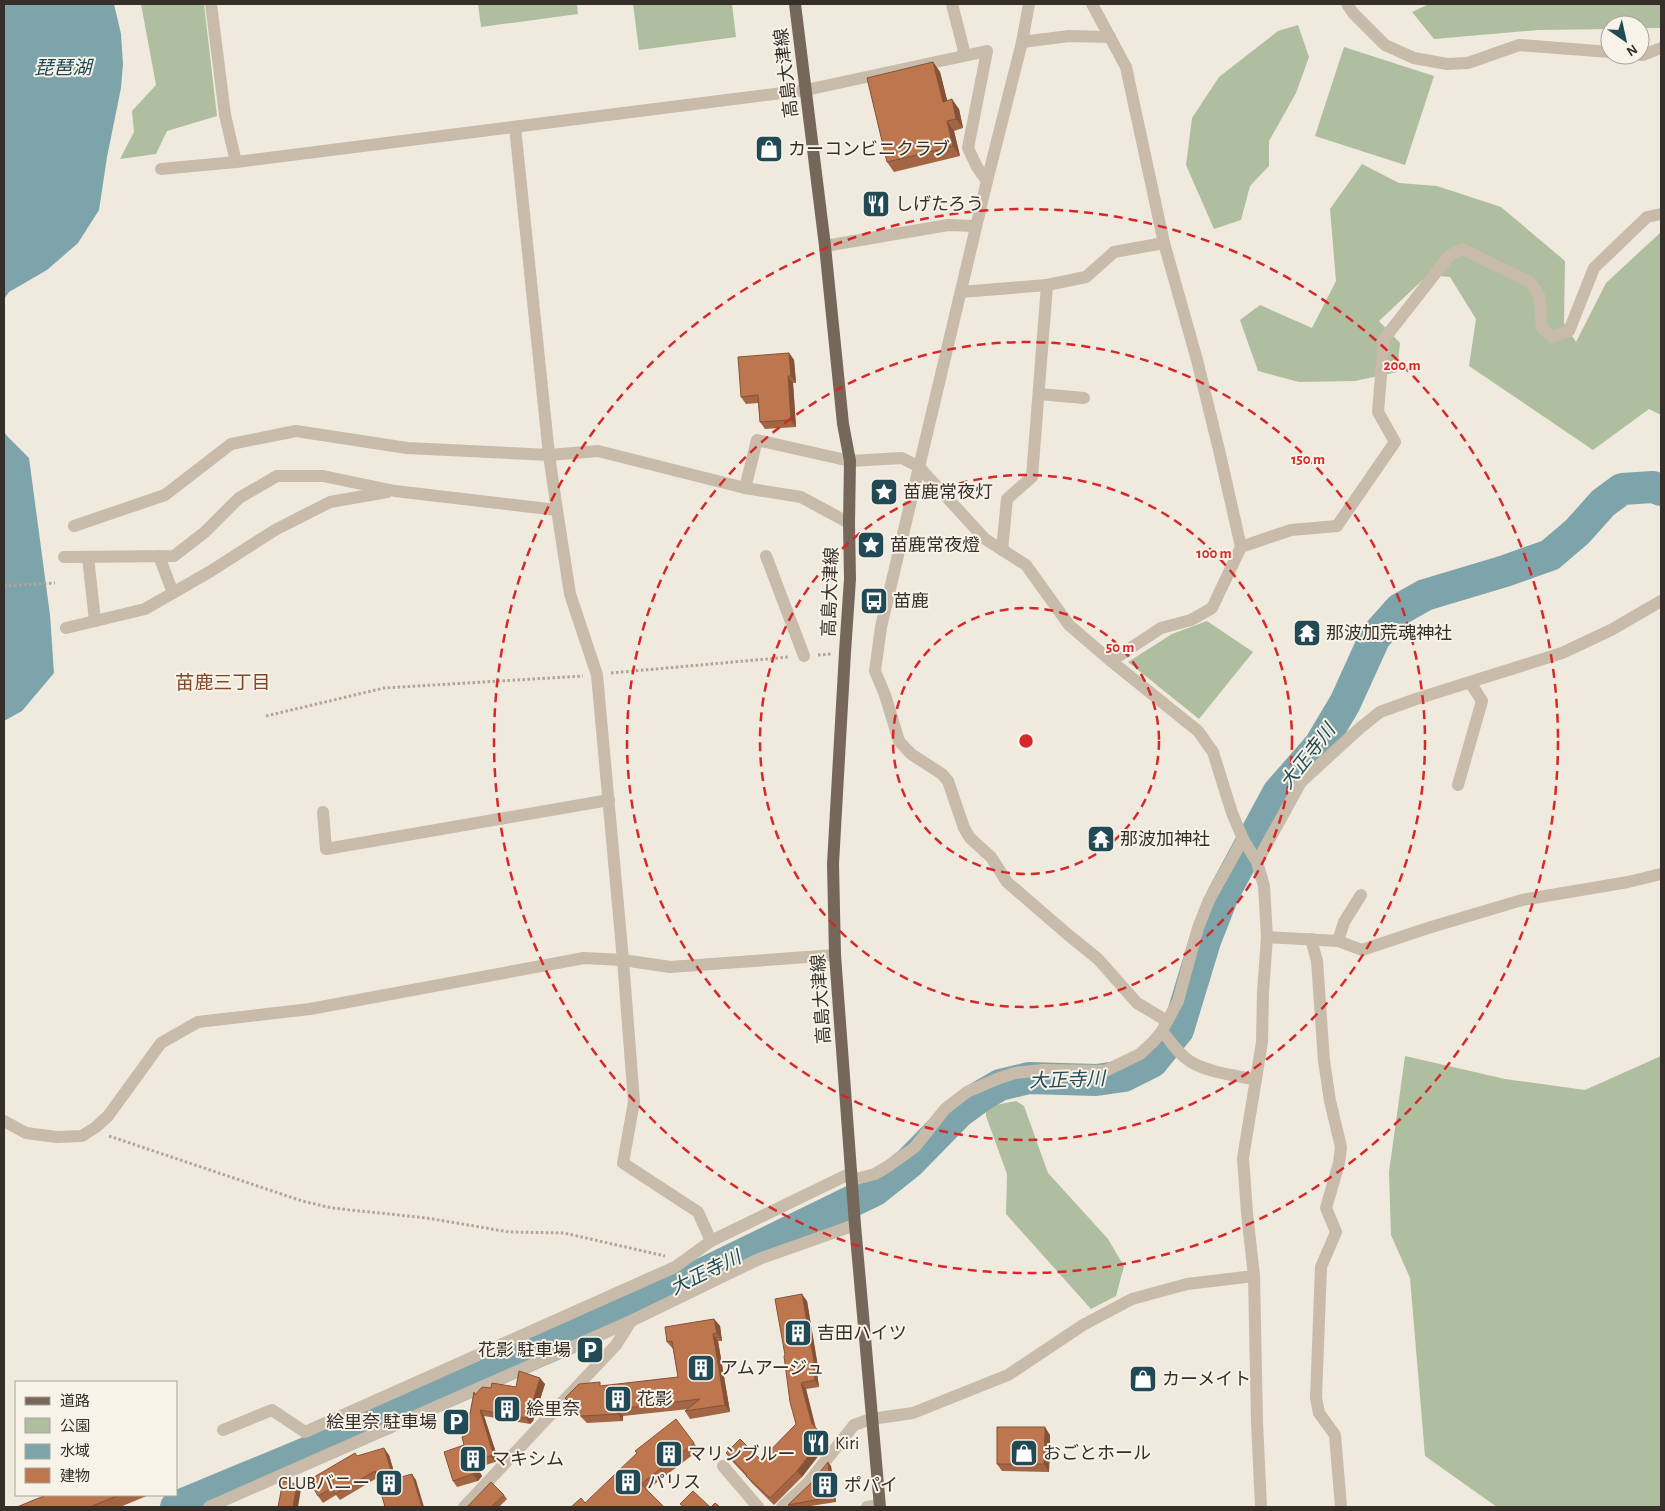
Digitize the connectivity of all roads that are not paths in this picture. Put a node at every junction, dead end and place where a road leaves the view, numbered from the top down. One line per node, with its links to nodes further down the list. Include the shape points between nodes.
1 (211, 4): 13 (street, via 224,115)
2 (795, 4): 11 (main road, 高島大津線)
3 (952, 4): 10 (street)
4 (1029, 4): 8 (street)
5 (1092, 4): 7 (street)
6 (1347, 4): 9 (street, via 1385,45 1414,58 1446,64 1468,63 1519,45)
7 (1110, 37): 8 (street, via 1069,36); 18 (street, via 1126,67)
8 (1022, 42): 15 (street)
9 (1600, 51)
10 (965, 55): 11 (street); 15 (street, via 987,51 968,148)
11 (806, 90): 12 (street); 19 (main road, 高島大津線)
12 (515, 127): 13 (street); 24 (street)
13 (236, 162): 14 (street)
14 (161, 169)
15 (987, 181): 17 (street)
16 (1661, 214): 32 (street, via 1647,217 1594,268 1569,331 1552,337 1542,328 1539,295 1530,282 1462,249 1449,256 1384,339 1378,412 1395,442 1337,526 1291,530)
17 (976, 226): 19 (street, via 948,226); 21 (street)
18 (1164, 243): 20 (street, via 1114,252 1086,277); 32 (street, via 1204,387)
19 (825, 246): 25 (main road, 高島大津線, via 843,424)
20 (1047, 286): 21 (street); 22 (street)
21 (961, 292): 26 (street)
22 (1039, 394): 23 (street); 33 (street, via 1032,477 1007,499)
23 (1084, 398)
24 (549, 455): 27 (street, via 598,451); 29 (street); 31 (street, via 407,448 296,431 231,444 165,495)
25 (850, 461): 26 (street, via 902,458); 27 (street, via 757,440); 30 (main road, 高島大津線)
26 (919, 467): 33 (street, via 985,539); 57 (street, via 881,627 875,671 886,695 899,741 948,781 964,828 991,857 1007,882 1098,958)
27 (745, 488): 30 (street, via 801,497)
28 (395, 491): 29 (street); 34 (street, via 323,476 277,476 240,498 206,532 174,556); 38 (street, via 330,502 274,530)
29 (557, 510): 46 (street, via 570,594 597,675)
30 (849, 523): 55 (main road, 高島大津線, via 850,579 833,864)
31 (74, 526)
32 (1241, 548): 43 (street, via 1212,608 1191,620 1161,628)
33 (1002, 550): 43 (street, via 1026,565 1069,625)
34 (159, 556): 37 (street); 38 (street)
35 (766, 556): 42 (street)
36 (64, 557): 37 (street)
37 (88, 557): 40 (street)
38 (173, 593): 40 (street, via 145,609)
39 (1661, 601): 44 (street, via 1562,653)
40 (95, 621): 41 (street)
41 (66, 628)
42 (804, 656)
43 (1111, 661): 48 (street, via 1198,731 1213,752)
44 (1470, 682): 45 (street, via 1482,701); 49 (street, via 1380,712 1360,728 1301,782)
45 (1458, 785)
46 (609, 800): 47 (street, via 326,849); 56 (street)
47 (323, 812)
48 (1244, 841): 49 (street); 57 (street, via 1200,922 1178,1001)
49 (1255, 858): 52 (street, via 1264,886)
50 (1661, 874): 54 (street, via 1522,900 1362,950)
51 (1360, 895): 54 (street, via 1344,922)
52 (1267, 937): 53 (street); 58 (street, via 1262,1042)
53 (1311, 939): 54 (street); 74 (street, via 1317,961 1325,1069 1341,1147 1326,1208 1336,1232 1322,1267 1316,1398 1319,1414 1335,1436)
54 (1338, 942)
55 (835, 955): 56 (street, via 670,966); 60 (main road, 高島大津線)
56 (624, 960): 59 (street, via 584,958 310,1009 198,1022 161,1043 108,1116 82,1136 26,1133); 62 (street, via 634,1102 622,1163 698,1212)
57 (1164, 1029): 58 (street, via 1177,1050 1191,1062); 60 (street, via 1140,1054 1105,1071 1015,1073 967,1092 945,1109 915,1147 875,1174)
58 (1256, 1080): 63 (street, via 1243,1158)
59 (4, 1121)
60 (852, 1179): 61 (main road, 高島大津線); 62 (street)
61 (855, 1226): 64 (street, via 759,1259); 65 (main road)
62 (711, 1241): 66 (street, via 675,1266 305,1432 272,1410)
63 (1254, 1276): 65 (street, via 1187,1284 1132,1300 1083,1325 1008,1375 913,1413); 73 (street)
64 (631, 1321): 69 (street); 70 (street, via 616,1346)
65 (871, 1419): 68 (main road); 72 (street, via 854,1425 808,1483)
66 (223, 1430)
67 (723, 1466): 71 (street)
68 (875, 1506)
69 (209, 1507)
70 (464, 1507)
71 (758, 1507)
72 (782, 1507)
73 (1261, 1507)
74 (1341, 1507)

